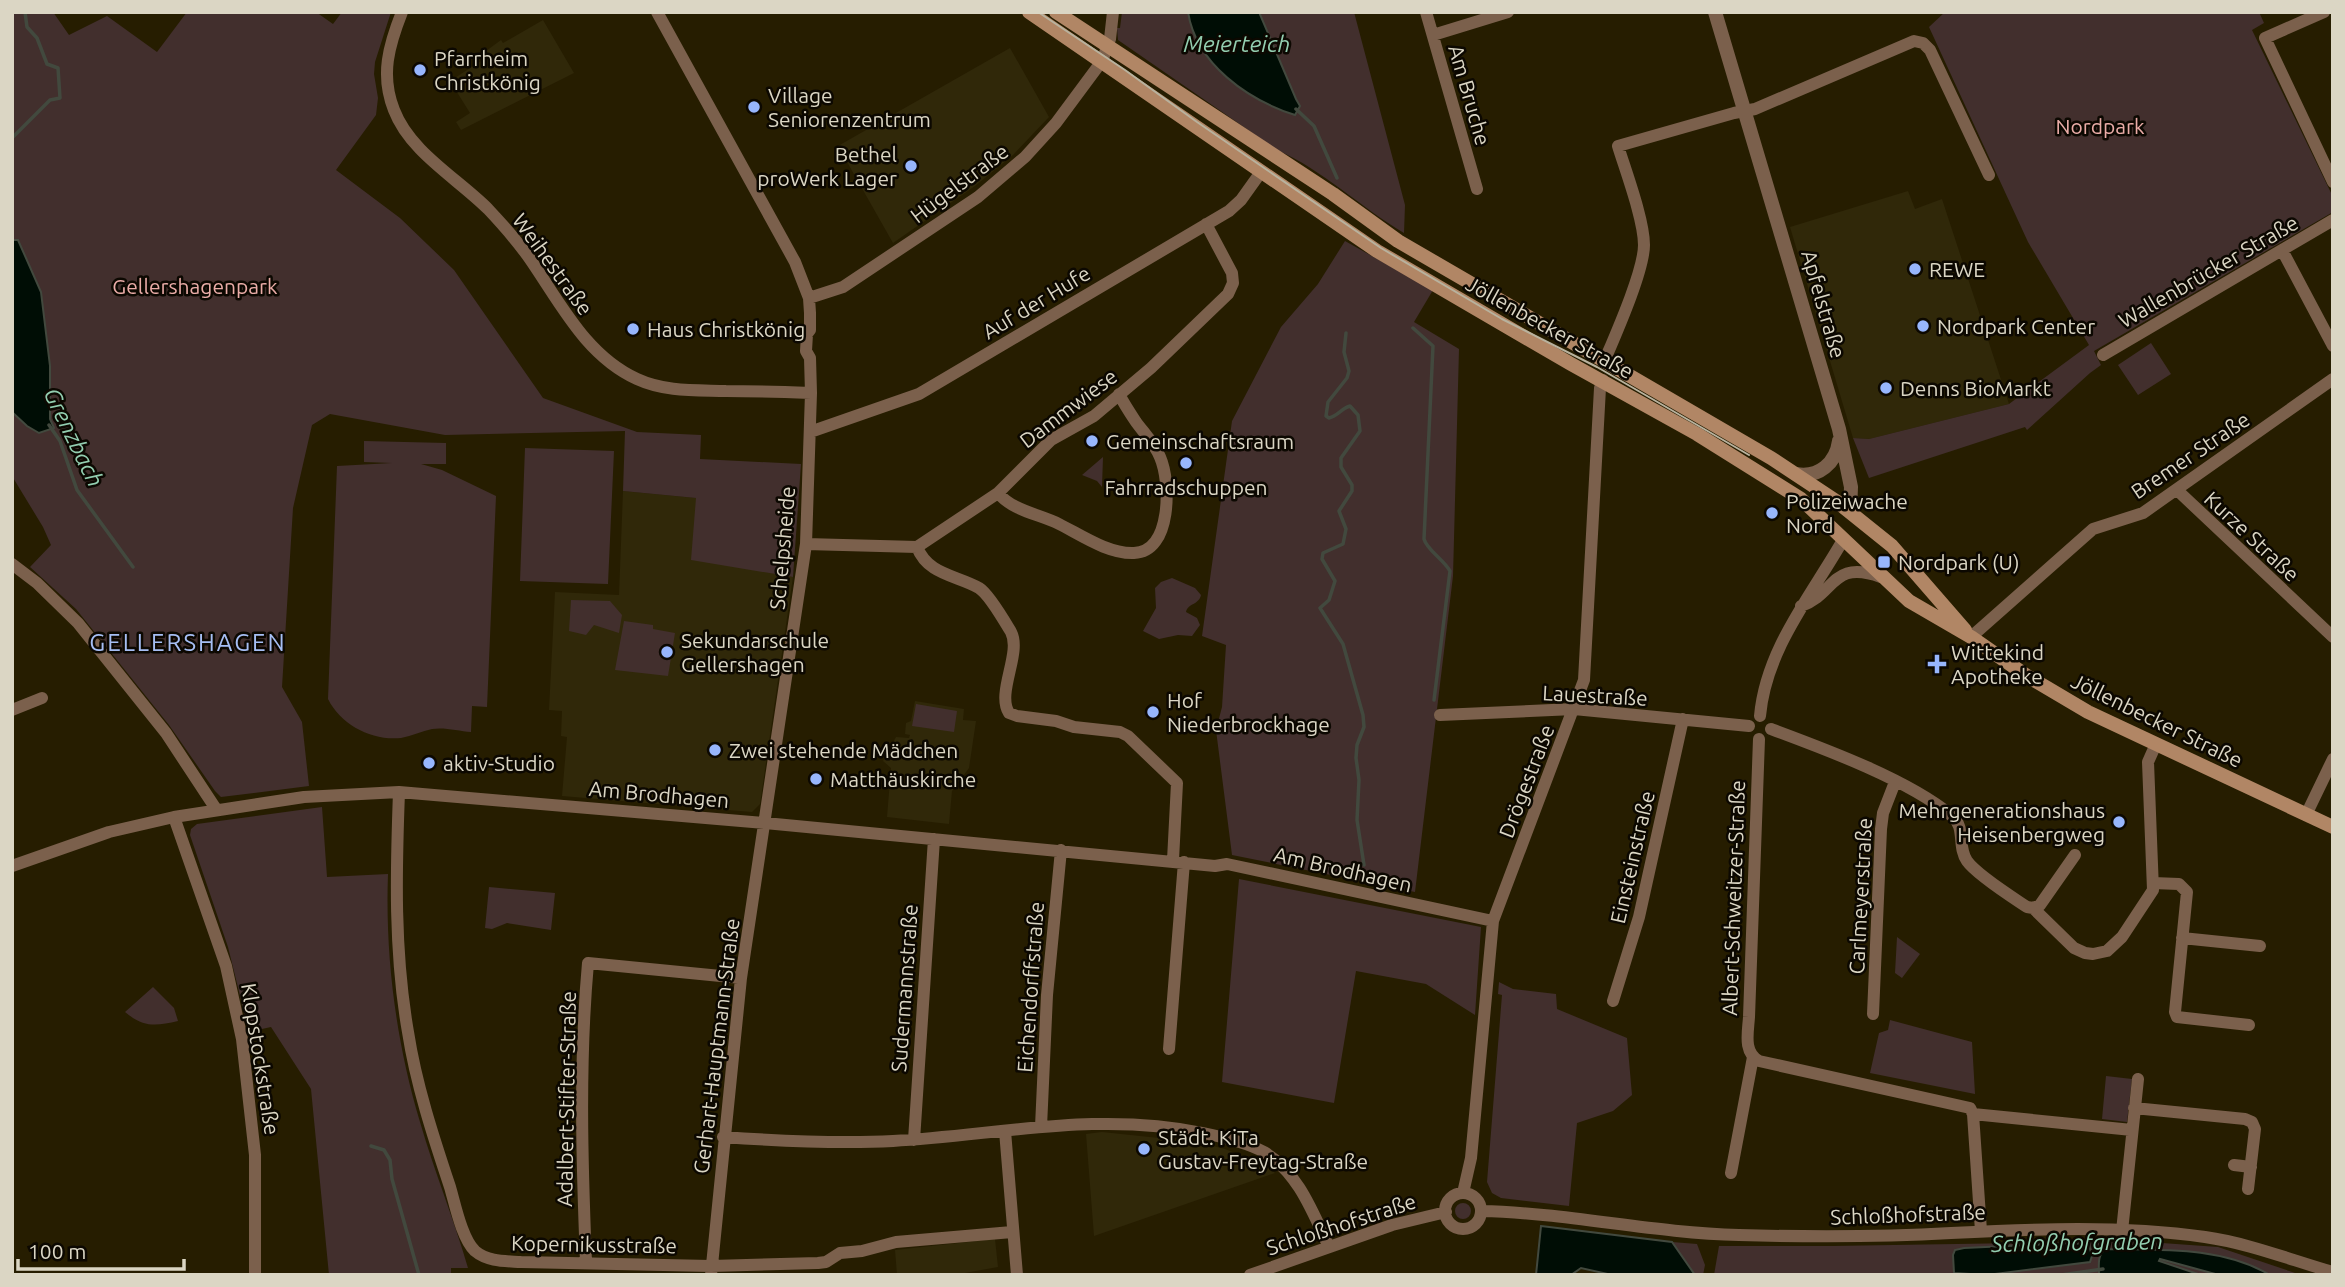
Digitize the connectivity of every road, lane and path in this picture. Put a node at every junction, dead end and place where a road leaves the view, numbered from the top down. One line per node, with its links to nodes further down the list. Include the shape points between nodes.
1 (402, 12): 27 (street, Weihestraße, via 386,72 388,94 399,122 509,233 571,322 600,354 631,376 663,387)
2 (657, 12): 21 (street, Schelpsheide, via 795,262)
3 (1029, 12): 12 (main road, Jöllenbecker Straße)
4 (1056, 12): 11 (main road, Jöllenbecker Straße)
5 (1113, 12): 11 (street)
6 (1426, 12): 10 (street, Am Bruche)
7 (1508, 12): 10 (street)
8 (1715, 12): 13 (street, Apfelstraße)
9 (2324, 12): 16 (street, via 2265,38)
10 (1433, 35): 17 (street, Am Bruche)
11 (1108, 47): 12 (street); 24 (main road, Jöllenbecker Straße, via 1398,241)
12 (1102, 61): 14 (main road, Jöllenbecker Straße); 21 (street, Hügelstraße, via 1045,136 994,185 843,287)
13 (1746, 111): 15 (street, via 1919,41 1930,50); 24 (street, Jöllenbecker Straße, via 1618,146 1644,249); 29 (street, Apfelstraße)
14 (1261, 172): 19 (street, Auf der Hufe, via 1235,206); 26 (main road, Jöllenbecker Straße, via 1391,260)
15 (1989, 175)
16 (2333, 182)
17 (1477, 189)
18 (2333, 220): 20 (street, Wallenbrücker Straße)
19 (1206, 224): 28 (street, Dammwiese, via 1232,273 1231,289); 30 (street, Auf der Hufe, via 919,394)
20 (2282, 250): 22 (street); 23 (street, Wallenbrücker Straße)
21 (808, 298): 27 (street, Schelpsheide, via 814,334)
22 (2333, 346)
23 (2103, 355)
24 (1604, 362): 31 (main road, Jöllenbecker Straße)
25 (2333, 379): 32 (street, Bremer Straße)
26 (1603, 380): 35 (main road, Jöllenbecker Straße, via 1801,499); 44 (street, Drögestraße, via 1584,680)
27 (811, 393): 30 (street, Schelpsheide)
28 (1119, 394): 33 (street, Dammwiese, via 1091,418 1051,440); 33 (street, via 1164,467 1167,504 1160,532 1151,545 1135,553 1117,550 1020,509)
29 (1839, 429): 31 (street, via 1836,457 1816,474); 34 (street, Apfelstraße, via 1851,487)
30 (810, 432): 36 (street, Schelpsheide)
31 (1797, 474): 34 (main road, Jöllenbecker Straße)
32 (2177, 490): 41 (street, Bremer Straße, via 2143,513 2094,528); 42 (street, Kurze Straße)
33 (998, 493): 37 (street, Dammwiese)
34 (1850, 511): 35 (main road); 41 (main road, Jöllenbecker Straße, via 1902,555)
35 (1843, 540): 39 (main road, Jöllenbecker Straße); 40 (street)
36 (806, 544): 37 (street); 59 (street, Schelpsheide)
37 (917, 547): 64 (street, via 934,569 983,592 1011,632 1009,713 1124,734 1174,778)
38 (12, 564): 56 (street, via 78,623 166,733)
39 (1881, 577): 40 (street, via 1862,572 1840,575 1820,597); 41 (main road, Jöllenbecker Straße, via 1909,601)
40 (1801, 606): 47 (street, via 1776,658)
41 (1971, 636): 52 (main road, Jöllenbecker Straße, via 2062,697)
42 (2333, 637)
43 (42, 698): 45 (street)
44 (1574, 709): 46 (street, Lauestraße); 48 (street, Lauestraße); 68 (street, Drögestraße)
45 (12, 710)
46 (1440, 715)
47 (1760, 716): 49 (street); 50 (street, via 1769,720)
48 (1683, 719): 49 (street, Lauestraße); 72 (street, Einsteinstraße, via 1639,917)
49 (1749, 726): 51 (street)
50 (1772, 729): 51 (street); 54 (street)
51 (1759, 739): 76 (street, Albert-Schweitzer-Straße, via 1748,1033)
52 (2156, 744): 57 (main road, Jöllenbecker Straße); 66 (street, via 2148,762)
53 (2333, 759): 57 (street)
54 (1895, 782): 67 (street, via 1951,815 1959,826 1968,862); 73 (street, Carlmeyerstraße, via 1881,830)
55 (399, 792): 56 (street, Am Brodhagen, via 304,797); 59 (street, Am Brodhagen); 96 (street, Kopernikusstraße, via 396,912 408,1033 465,1232 474,1250 488,1258)
56 (216, 810): 58 (street, Am Brodhagen)
57 (2306, 815): 60 (main road, Jöllenbecker Straße)
58 (174, 817): 65 (street, Am Brodhagen, via 109,832); 99 (street, Klopstockstraße, via 226,966 242,1039 256,1155)
59 (765, 822): 61 (street, Am Brodhagen); 71 (street, Gerhart-Hauptmann-Straße)
60 (2333, 827)
61 (933, 839): 62 (street, Am Brodhagen); 84 (street, Sudermannstraße)
62 (1060, 850): 64 (street, Am Brodhagen); 80 (street, Eichendorffstraße)
63 (2075, 855): 67 (street, via 2040,905)
64 (1179, 861): 68 (street, Am Brodhagen, via 1239,866); 75 (street)
65 (12, 866)
66 (2153, 883): 67 (street, via 2151,896 2122,937 2101,953 2074,948); 69 (street, via 2179,884 2185,889)
67 (2033, 908)
68 (1493, 921): 89 (street, Drögestraße)
69 (2182, 938): 70 (street); 74 (street, via 2177,1017)
70 (2260, 946)
71 (741, 978): 83 (street, Gerhart-Hauptmann-Straße); 96 (street, Adalbert-Stifter-Straße, via 588,964 582,1134)
72 (1613, 1001)
73 (1873, 1014)
74 (2249, 1025)
75 (1169, 1049)
76 (1753, 1057): 79 (street, via 1967,1106); 87 (street, Albert-Schweitzer-Straße)
77 (2137, 1079): 78 (street)
78 (2134, 1108): 81 (street); 86 (street, via 2252,1122)
79 (1973, 1114): 81 (street); 92 (street)
80 (1041, 1127): 82 (street); 95 (street, via 1143,1124 1211,1135 1264,1152 1304,1194)
81 (2132, 1130): 93 (street)
82 (1005, 1131): 84 (street); 94 (street)
83 (723, 1137): 84 (street, via 841,1143); 97 (street, Gerhart-Hauptmann-Straße)
84 (914, 1140)
85 (2234, 1165): 86 (street)
86 (2251, 1167): 88 (street)
87 (1731, 1173)
88 (2248, 1189)
89 (1464, 1193): 90 (street, via 1475,1197); 91 (street, via 1449,1200)
90 (1481, 1211): 91 (street, via 1476,1224 1463,1229 1452,1224); 92 (street, Schloßhofstraße, via 1715,1234 1879,1236)
91 (1446, 1212): 95 (street, Schloßhofstraße)
92 (1981, 1231): 93 (street, Schloßhofstraße)
93 (2122, 1231): 98 (street, Schloßhofstraße, via 2207,1237)
94 (1012, 1232): 97 (street, Kopernikusstraße, via 888,1244 818,1263); 100 (street)
95 (1329, 1247): 101 (street, Schloßhofstraße)
96 (586, 1262): 97 (street, Kopernikusstraße)
97 (711, 1270)
98 (2333, 1272)
99 (255, 1275)
100 (1017, 1275)
101 (1250, 1275)

